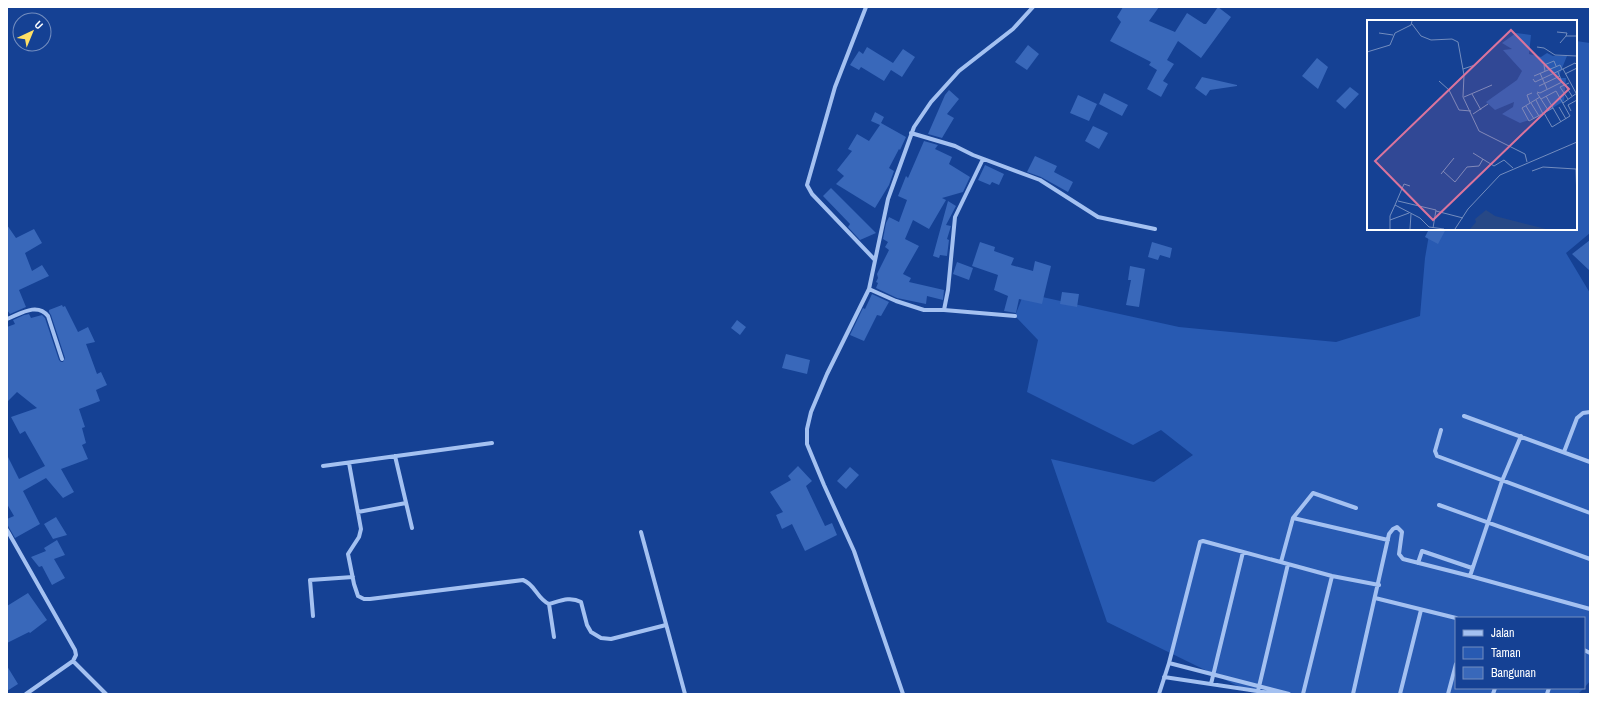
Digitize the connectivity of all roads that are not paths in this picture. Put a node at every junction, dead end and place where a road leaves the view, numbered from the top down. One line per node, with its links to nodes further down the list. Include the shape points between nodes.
1 (866, 7): 6 (street, via 835,87 807,185 812,194)
2 (1033, 7): 3 (street, via 1013,29 959,71 931,102)
3 (911, 133): 4 (street, via 955,146); 6 (street, via 888,199)
4 (983, 158): 5 (street, via 1040,180 1098,216); 8 (street, via 955,217)
5 (1156, 229)
6 (875, 260): 7 (street)
7 (870, 289): 8 (street, via 924,310); 63 (street, via 827,374 807,429 807,444 854,551)
8 (944, 310): 9 (street)
9 (1015, 316)
10 (7, 319): 11 (street, via 34,308 45,312)
11 (62, 359)
12 (1590, 412): 17 (street, via 1583,413 1577,418)
13 (1464, 416): 15 (street)
14 (1441, 430): 22 (street, via 1436,456)
15 (1522, 436): 17 (street); 22 (street)
16 (492, 443): 18 (street)
17 (1564, 452): 20 (street)
18 (395, 456): 19 (street); 23 (street)
19 (349, 462): 21 (street); 26 (street)
20 (1590, 462)
21 (323, 466)
22 (1502, 481): 27 (street); 29 (street)
23 (406, 503): 26 (street); 30 (street)
24 (1439, 505): 29 (street)
25 (1356, 508): 28 (street, via 1313,493)
26 (358, 512): 42 (street, via 361,529 348,554)
27 (1590, 512)
28 (1293, 518): 33 (street); 36 (street)
29 (1487, 522): 35 (street); 39 (street)
30 (412, 528)
31 (7, 531): 52 (street, via 75,650)
32 (641, 532): 50 (street)
33 (1388, 540): 37 (street, via 1393,529 1400,529 1400,556); 43 (street)
34 (1243, 552): 36 (street); 53 (street, via 1200,542); 55 (street)
35 (1590, 559)
36 (1281, 562): 38 (street)
37 (1418, 563): 39 (street, via 1422,551); 41 (street)
38 (1288, 564): 40 (street); 58 (street)
39 (1472, 568): 41 (street)
40 (1332, 576): 43 (street); 67 (street)
41 (1470, 576): 46 (street)
42 (353, 577): 45 (street, via 358,596 364,599 523,580 529,582 542,601); 48 (street, via 310,580)
43 (1379, 585): 44 (street)
44 (1375, 598): 47 (street); 68 (street)
45 (549, 604): 50 (street, via 569,599 581,602 587,625 591,632 600,638 611,639); 51 (street)
46 (1590, 609)
47 (1421, 610): 49 (street); 69 (street)
48 (313, 616)
49 (1455, 618)
50 (666, 625): 62 (street)
51 (554, 637)
52 (73, 661): 60 (street); 61 (street)
53 (1169, 663): 55 (street); 56 (street)
54 (1455, 668): 70 (street)
55 (1213, 675): 57 (street); 58 (street)
56 (1164, 677): 57 (street); 64 (street)
57 (1211, 684): 59 (street)
58 (1259, 686): 59 (street); 66 (street)
59 (1258, 691): 65 (street)
60 (26, 694)
61 (106, 694)
62 (685, 694)
63 (903, 694)
64 (1159, 694)
65 (1277, 694)
66 (1289, 694)
67 (1303, 694)
68 (1353, 694)
69 (1400, 694)
70 (1448, 694)

